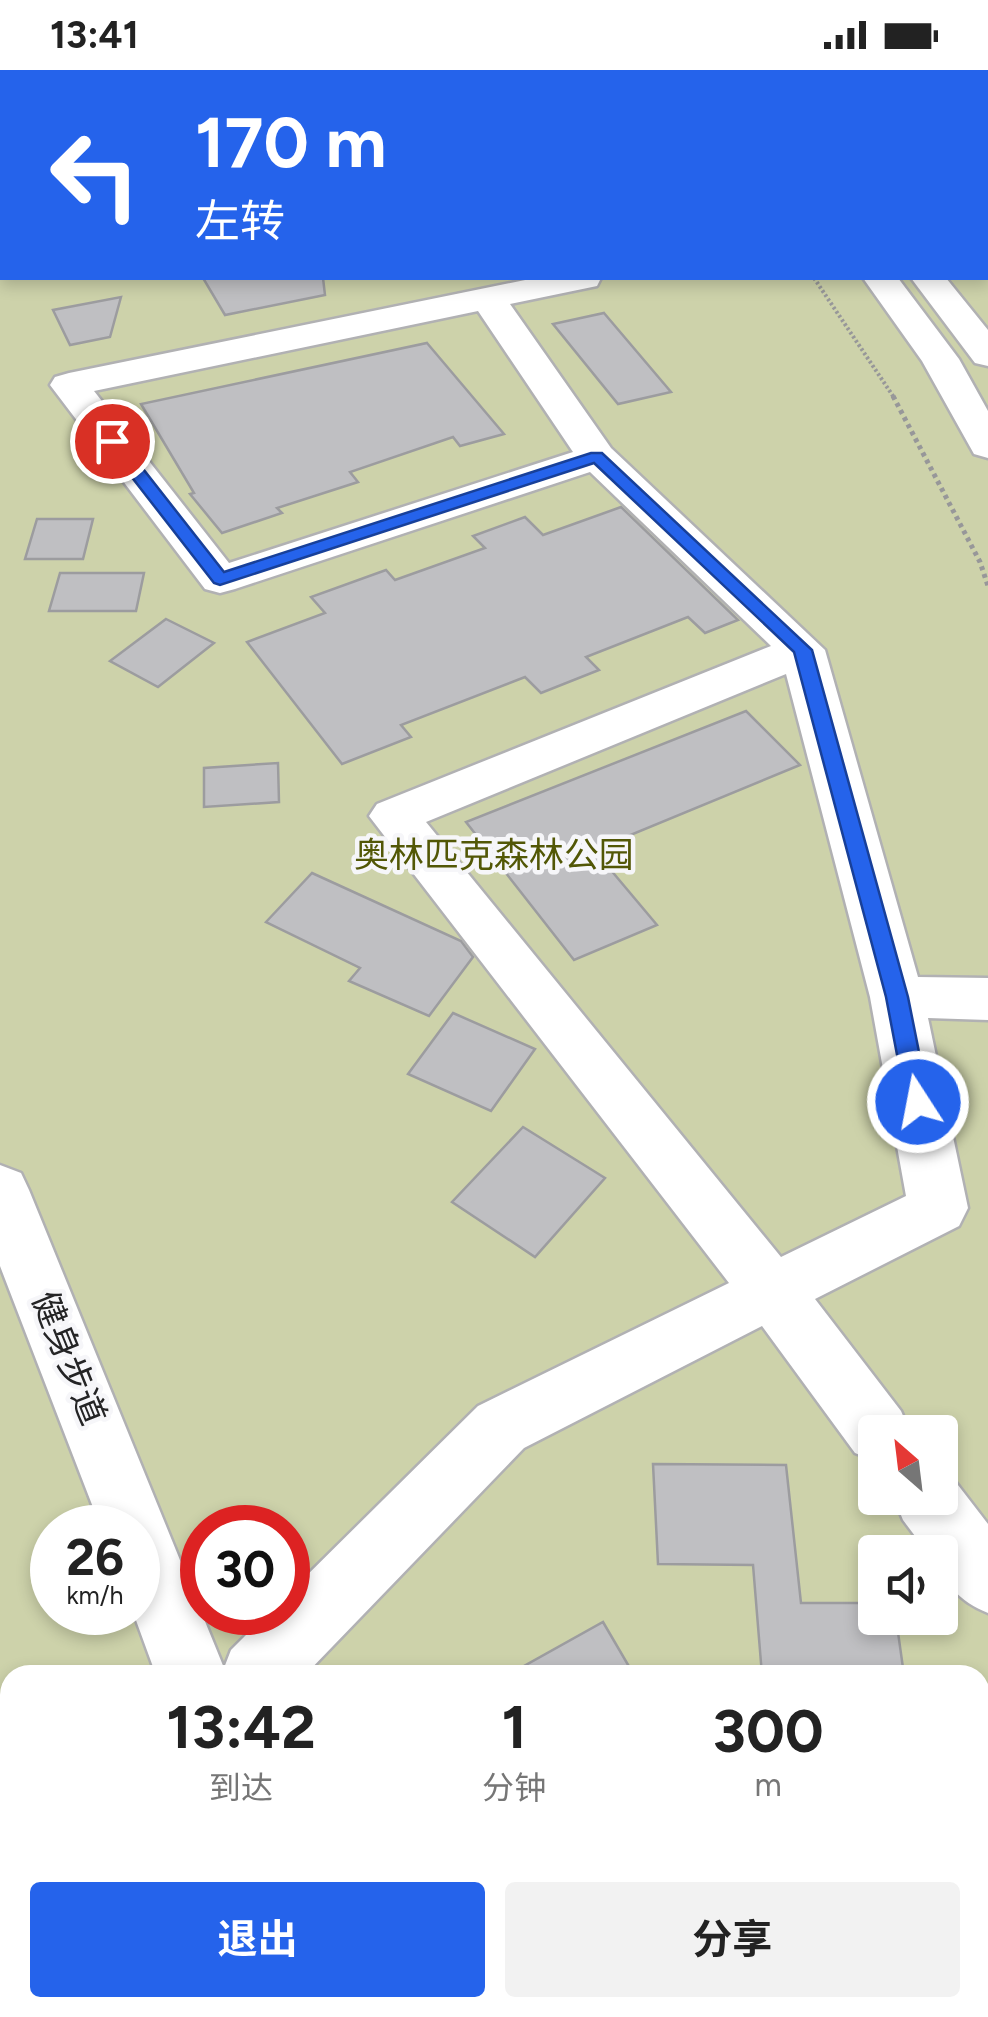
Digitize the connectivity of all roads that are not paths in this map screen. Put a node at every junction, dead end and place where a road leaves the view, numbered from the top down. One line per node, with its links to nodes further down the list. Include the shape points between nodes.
1 (574, 280): 4 (street)
2 (881, 280): 6 (street, via 940,359)
3 (930, 280): 5 (street)
4 (487, 298): 7 (street); 7 (street, via 69,385 220,580)
5 (988, 355)
6 (988, 446)
7 (596, 457): 8 (street)
8 (802, 650): 9 (street); 12 (street, via 394,816)
9 (897, 997): 10 (street); 12 (street, via 938,1208)
10 (988, 999)
11 (0, 1190): 14 (street, 健身步道)
12 (772, 1291): 13 (street); 19 (street, via 501,1427)
13 (865, 1415)
14 (126, 1505)
15 (940, 1515): 16 (street)
16 (988, 1579)
17 (160, 1593): 18 (street, 健身步道)
18 (188, 1665)
19 (266, 1665)

